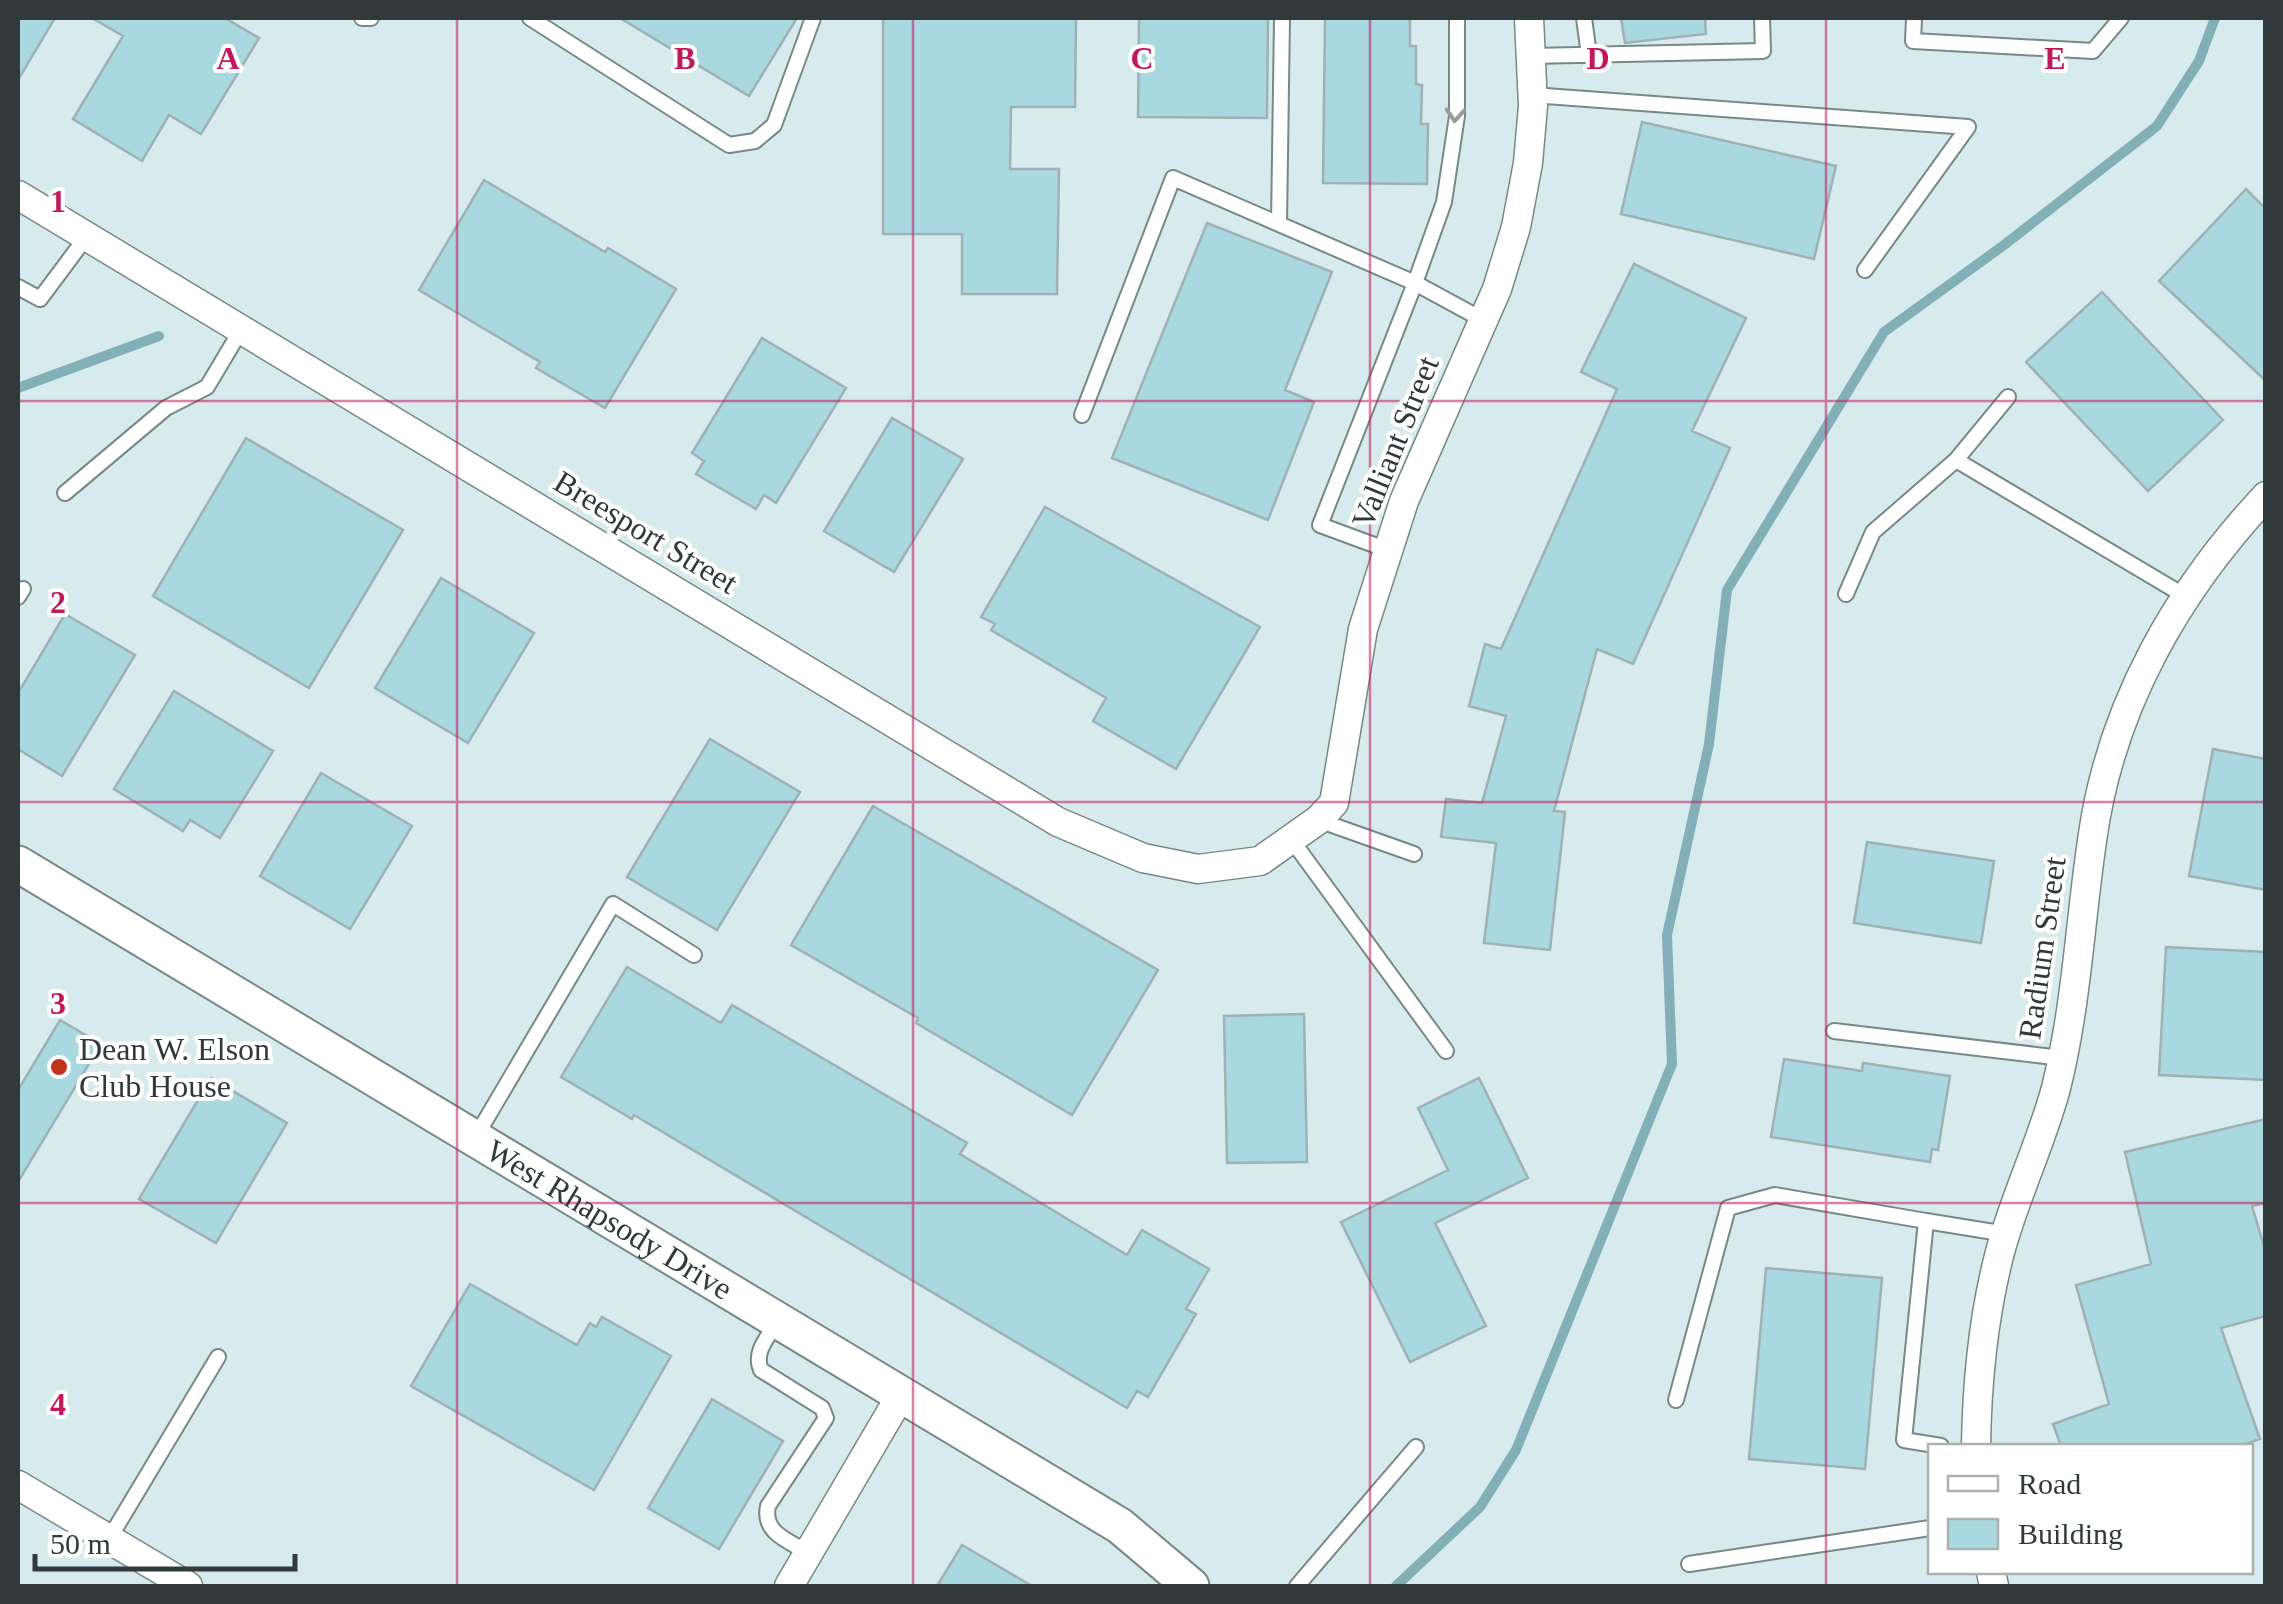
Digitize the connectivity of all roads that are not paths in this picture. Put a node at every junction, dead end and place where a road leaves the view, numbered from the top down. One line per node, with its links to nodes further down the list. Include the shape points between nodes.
1 (362, 18): 2 (lane)
2 (370, 18)
3 (530, 18): 4 (lane, via 729,146 754,142 774,125)
4 (814, 18)
5 (1282, 18): 16 (lane)
6 (1457, 18): 19 (lane, one-way to 19, via 1456,116 1444,202)
7 (1529, 18): 13 (street, Valliant Street)
8 (1584, 18): 12 (lane)
9 (1762, 18): 12 (lane, via 1763,51)
10 (1914, 18): 11 (lane, via 1914,42 2093,52)
11 (2121, 18)
12 (1588, 54): 13 (lane)
13 (1531, 56): 14 (street, Valliant Street)
14 (1532, 95): 18 (lane, via 1968,127); 21 (street, Valliant Street, via 1516,227)
15 (18, 194): 17 (street, Breesport Street)
16 (1279, 224): 19 (lane); 24 (lane, via 1173,178)
17 (86, 236): 20 (lane, via 40,299); 22 (street, Breesport Street)
18 (1865, 270)
19 (1415, 282): 21 (lane); 28 (lane, via 1320,525)
20 (18, 287)
21 (1483, 320): 28 (street, Valliant Street)
22 (242, 330): 26 (lane, via 207,387 166,408); 34 (street, Breesport Street, via 1058,822 1143,858 1198,869)
23 (2008, 397): 25 (lane)
24 (1082, 415)
25 (1956, 460): 29 (lane, via 1874,532); 30 (lane)
26 (65, 493)
27 (2266, 496): 30 (street, Radium Street)
28 (1388, 550): 31 (street, Valliant Street, via 1363,630 1334,803)
29 (1846, 594)
30 (2185, 596): 39 (street, Radium Street, via 2128,705 2107,767)
31 (1318, 820): 32 (street, Valliant Street); 33 (lane)
32 (1291, 840): 34 (street, Valliant Street); 38 (lane)
33 (1414, 854)
34 (1260, 861)
35 (18, 864): 40 (street, West Rhapsody Drive)
36 (694, 955): 40 (lane, via 613,904)
37 (1834, 1031): 39 (lane)
38 (1446, 1051)
39 (2062, 1058): 42 (street, Radium Street)
40 (475, 1139): 43 (street, West Rhapsody Drive)
41 (1926, 1221): 42 (lane); 46 (lane, via 1775,1196 1728,1208); 47 (lane, via 1904,1440)
42 (2006, 1234): 48 (street, Radium Street, via 1985,1316)
43 (778, 1322): 45 (street, West Rhapsody Drive); 53 (lane, via 760,1349 761,1370 822,1408 826,1418 766,1516 772,1530)
44 (218, 1357): 52 (lane)
45 (901, 1395): 53 (street); 57 (street, West Rhapsody Drive, via 1120,1526)
46 (1676, 1400)
47 (1929, 1444)
48 (1976, 1444)
49 (1416, 1447): 58 (lane)
50 (18, 1485): 52 (street)
51 (1928, 1528): 54 (lane)
52 (108, 1539): 55 (street)
53 (808, 1553): 56 (street)
54 (1689, 1564)
55 (188, 1586)
56 (789, 1586)
57 (1191, 1586)
58 (1297, 1586)

